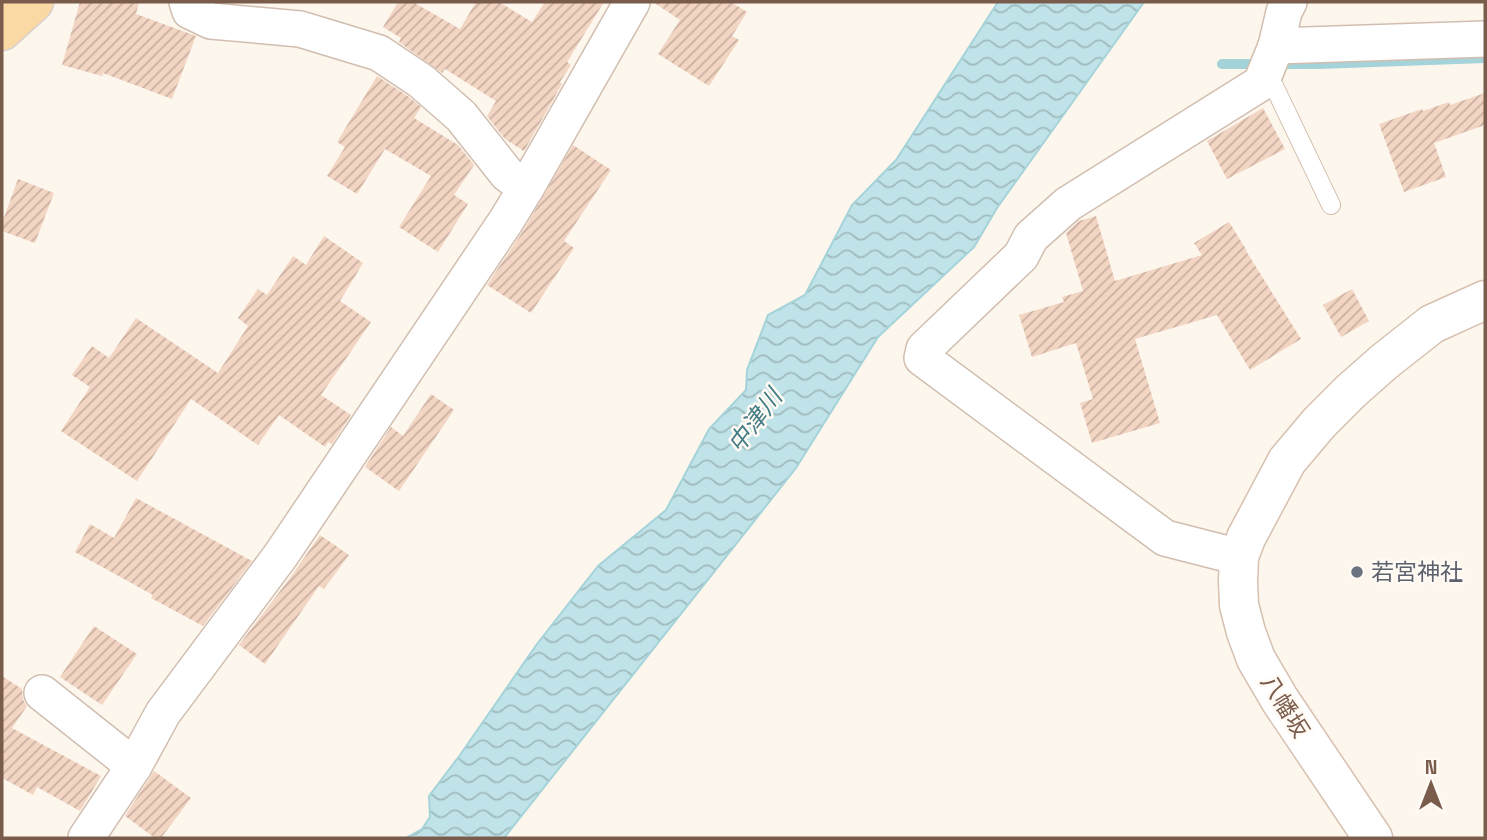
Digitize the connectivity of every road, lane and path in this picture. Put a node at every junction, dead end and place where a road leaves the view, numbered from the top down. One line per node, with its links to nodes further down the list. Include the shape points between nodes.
1 (34, 2): 5 (main road)
2 (187, 2): 9 (street, via 190,11 211,21 300,29 379,53 461,116 508,174)
3 (632, 2): 9 (street)
4 (1289, 2): 7 (street)
5 (2, 31)
6 (1485, 39): 7 (street)
7 (1276, 46): 8 (street)
8 (1261, 83): 10 (lane, via 1274,86); 12 (street, via 1068,204 924,349 922,358 1165,538)
9 (526, 188): 14 (street, via 281,555 163,713)
10 (1331, 205)
11 (1485, 300): 12 (street, via 1432,324 1385,360 1319,423 1287,461)
12 (1239, 557): 16 (street, 八幡坂, via 1239,606 1256,659)
13 (42, 693): 14 (street)
14 (134, 766): 15 (street)
15 (86, 838)
16 (1373, 838)

